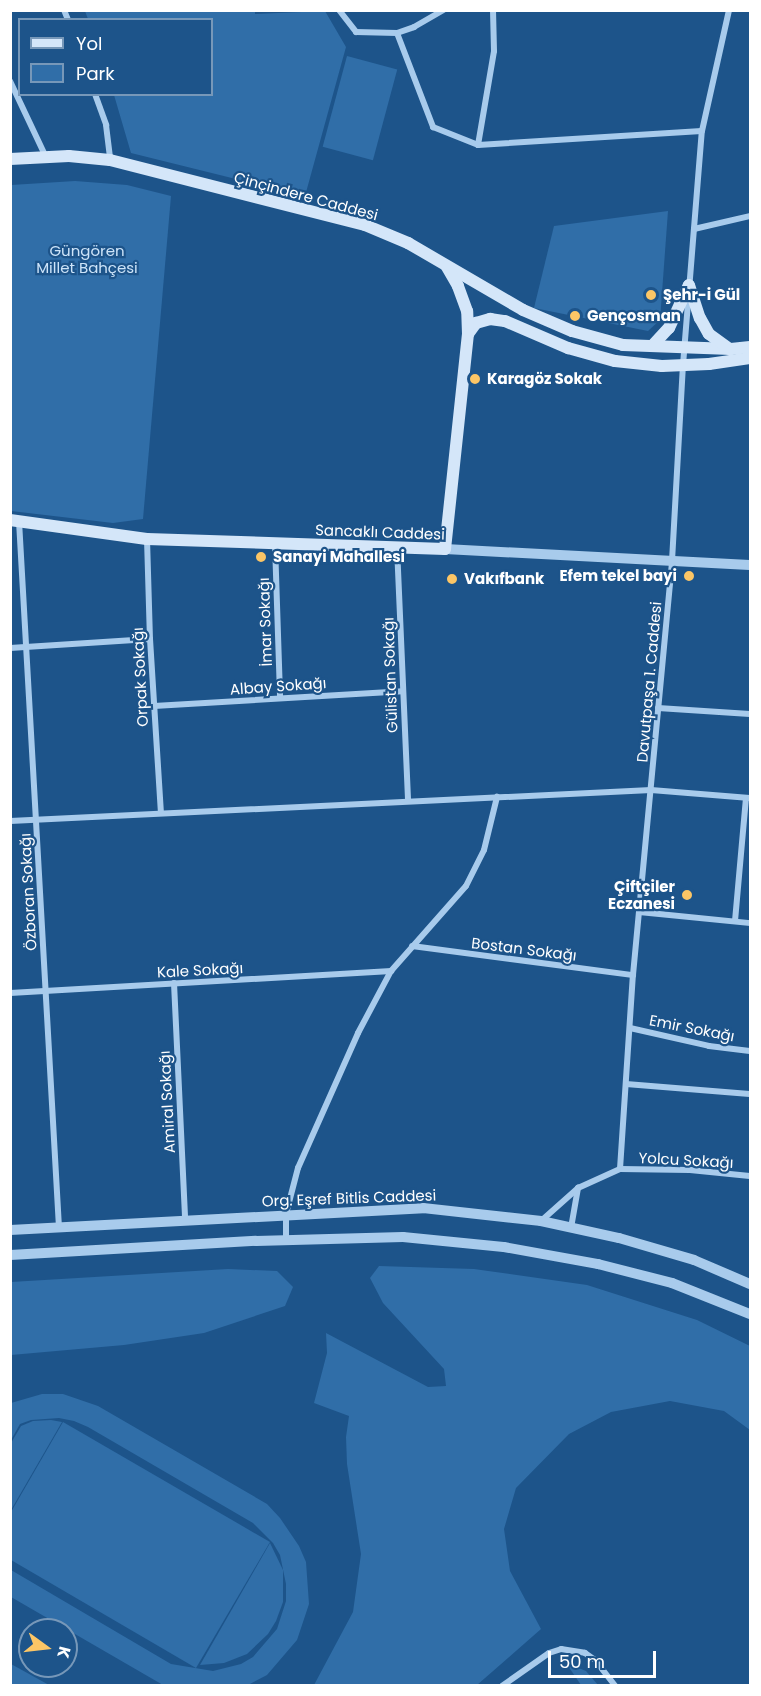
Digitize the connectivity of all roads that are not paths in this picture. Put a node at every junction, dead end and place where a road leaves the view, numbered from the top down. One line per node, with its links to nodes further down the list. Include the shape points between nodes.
1 (339, 10): 7 (street, via 356,32)
2 (426, 10): 6 (street)
3 (444, 10): 6 (street)
4 (493, 10): 11 (street, via 494,51)
5 (729, 10): 10 (street, Davutpaşa 1. Caddesi)
6 (428, 19): 7 (street)
7 (397, 33): 11 (street, via 433,127)
8 (10, 81): 12 (street)
9 (96, 96): 14 (street, via 106,125)
10 (702, 130): 11 (street); 16 (street, Davutpaşa 1. Caddesi)
11 (478, 145)
12 (46, 157): 13 (main road, Çinçindere Caddesi); 14 (main road, Çinçindere Caddesi)
13 (10, 159)
14 (110, 160): 17 (main road, Çinçindere Caddesi, via 365,225 408,243)
15 (750, 216): 16 (street)
16 (694, 230): 18 (street, Davutpaşa 1. Caddesi)
17 (446, 266): 19 (main road, via 467,311); 20 (main road, Çinçindere Caddesi, via 523,310 572,331 623,345)
18 (689, 285): 20 (main road, via 669,328); 21 (street, Davutpaşa 1. Caddesi); 23 (main road, via 710,334)
19 (468, 334): 25 (main road, via 476,323 490,319 505,321 567,348 615,361); 30 (main road)
20 (651, 346): 21 (main road, Çinçindere Caddesi)
21 (685, 347): 23 (main road, Çinçindere Caddesi); 25 (street, Davutpaşa 1. Caddesi)
22 (750, 347): 23 (main road, Çinçindere Caddesi)
23 (731, 349)
24 (750, 358): 25 (main road)
25 (683, 365): 31 (street, Davutpaşa 1. Caddesi)
26 (15, 520): 27 (main road, Sancaklı Caddesi); 34 (street, Özboran Sokağı)
27 (147, 539): 28 (main road, Sancaklı Caddesi); 33 (street, Orpak Sokağı)
28 (275, 544): 29 (main road, Sancaklı Caddesi); 37 (street, İmar Sokağı)
29 (397, 547): 30 (main road, Sancaklı Caddesi); 36 (street, Gülistan Sokağı)
30 (446, 549): 31 (street, Sancaklı Caddesi)
31 (672, 561): 32 (street, Sancaklı Caddesi); 39 (street, Davutpaşa 1. Caddesi)
32 (750, 564)
33 (150, 639): 34 (street); 38 (street, Orpak Sokağı)
34 (27, 647): 35 (street); 46 (street, Özboran Sokağı)
35 (10, 648)
36 (403, 691): 37 (street, Albay Sokağı); 44 (street, Gülistan Sokağı)
37 (280, 698): 38 (street, Albay Sokağı)
38 (154, 706): 45 (street, Orpak Sokağı)
39 (658, 708): 40 (street); 41 (street, Davutpaşa 1. Caddesi)
40 (750, 714)
41 (651, 790): 42 (street); 43 (street); 48 (street, Davutpaşa 1. Caddesi)
42 (497, 797): 44 (street); 51 (street, via 484,850 466,886)
43 (748, 798): 49 (street)
44 (408, 801): 45 (street)
45 (161, 813): 46 (street)
46 (36, 819): 47 (street); 55 (street, Özboran Sokağı)
47 (10, 821)
48 (639, 912): 49 (street); 53 (street, Davutpaşa 1. Caddesi)
49 (735, 921): 50 (street)
50 (750, 923)
51 (412, 946): 52 (street); 53 (street, Bostan Sokağı)
52 (391, 971): 54 (street, Kale Sokağı); 64 (street, via 358,1033 298,1168)
53 (633, 975): 57 (street, Davutpaşa 1. Caddesi)
54 (174, 983): 55 (street, Kale Sokağı); 65 (street, Amiral Sokağı)
55 (46, 991): 56 (street, Kale Sokağı); 67 (street, Özboran Sokağı)
56 (10, 993)
57 (630, 1028): 58 (street, Emir Sokağı); 59 (street, Davutpaşa 1. Caddesi)
58 (750, 1051)
59 (626, 1084): 60 (street); 61 (street, Davutpaşa 1. Caddesi)
60 (750, 1094)
61 (620, 1169): 62 (street, Yolcu Sokağı); 63 (street)
62 (750, 1176)
63 (578, 1188): 66 (street); 68 (street)
64 (286, 1214): 65 (street, Org. Eşref Bitlis Caddesi); 66 (street, Org. Eşref Bitlis Caddesi, via 423,1208); 70 (street)
65 (185, 1220): 67 (street, Org. Eşref Bitlis Caddesi)
66 (541, 1221): 68 (street, Org. Eşref Bitlis Caddesi)
67 (59, 1227): 69 (street, Org. Eşref Bitlis Caddesi)
68 (571, 1228): 72 (street, Org. Eşref Bitlis Caddesi, via 694,1260)
69 (10, 1230)
70 (286, 1240): 71 (street); 73 (street, via 403,1237 504,1247 598,1264 672,1283)
71 (10, 1254)
72 (750, 1284)
73 (750, 1314)
74 (502, 1686): 75 (street, via 561,1649 585,1653 596,1660)
75 (615, 1686)

